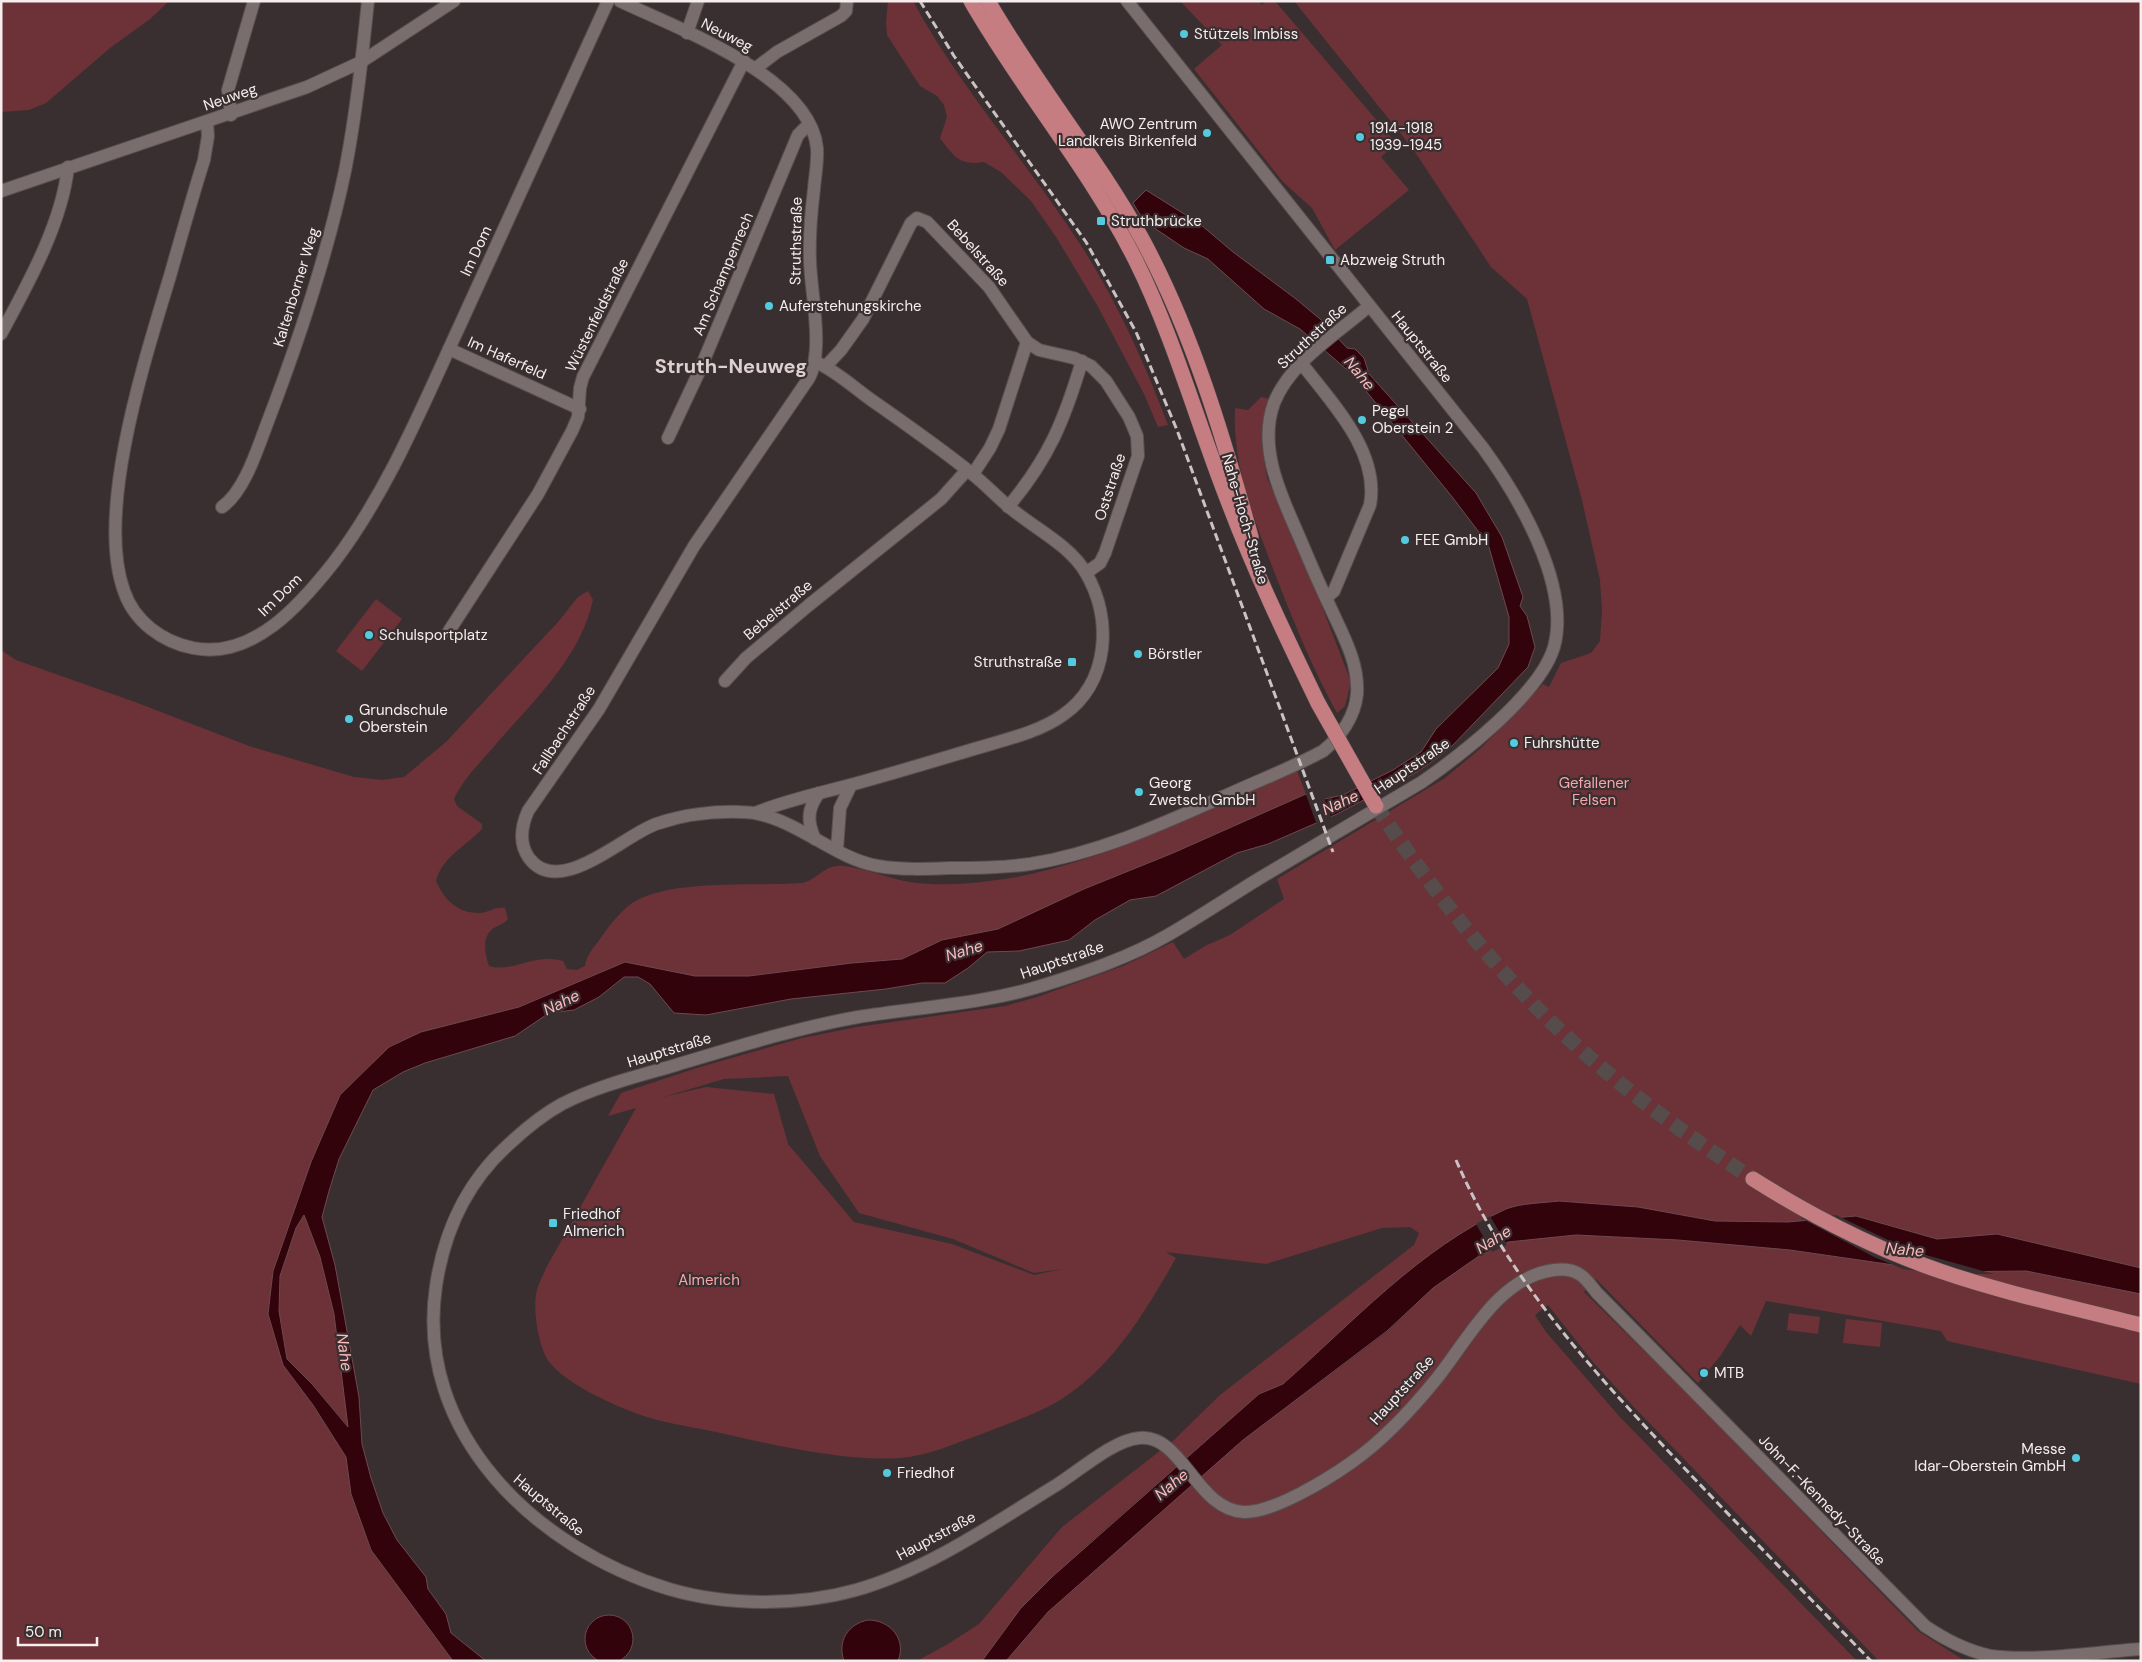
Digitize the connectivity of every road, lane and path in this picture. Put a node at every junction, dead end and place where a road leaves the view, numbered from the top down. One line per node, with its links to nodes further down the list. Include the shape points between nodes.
1 (254, 1): 16 (street, via 228,90)
2 (368, 1): 12 (street, Kaltenborner Weg)
3 (454, 1): 12 (street, Neuweg)
4 (608, 1): 24 (street, Im Dom)
5 (620, 1): 11 (street, Neuweg)
6 (698, 1): 11 (street)
7 (847, 1): 14 (street, via 846,11 841,16 776,52)
8 (970, 1): 34 (main road, Nahe-Hoch-Straße, via 1099,196 1136,263 1228,502)
9 (988, 1): 34 (main road, Nahe-Hoch-Straße, via 1017,50 1114,192 1155,265 1182,326 1215,420)
10 (1128, 1): 21 (street, Hauptstraße)
11 (687, 33): 13 (street, Neuweg)
12 (361, 62): 16 (street, Neuweg, via 307,87); 31 (street, Kaltenborner Weg, via 344,172 306,316 257,449 236,493)
13 (744, 62): 14 (street, Neuweg); 28 (street, Wüstenfeldstraße, via 583,376)
14 (756, 68): 15 (street, Neuweg)
15 (786, 94): 18 (street, Struthstraße)
16 (231, 114): 17 (street, Neuweg)
17 (207, 123): 19 (street, Neuweg); 24 (street, Im Dom, via 204,160 146,354 118,494 119,575 130,606 141,620 166,639 204,650 248,642 277,623 345,546 392,468)
18 (809, 124): 27 (street, Struthstraße, via 817,147 810,258); 29 (street, Am Schampenrech, via 798,135)
19 (68, 167): 20 (street, Neuweg); 22 (street, via 56,216)
20 (1, 191)
21 (1369, 306): 26 (street, Struthstraße); 45 (street, Hauptstraße, via 1498,469 1534,532 1552,586 1556,636 1548,662 1522,696 1478,740 1422,782 1168,935 1120,957 1009,995 864,1016 794,1030 584,1094 546,1114 506,1147 477,1180 454,1221 439,1268 433,1314 438,1366 458,1420 482,1463 513,1499 579,1550 608,1566 676,1591 728,1599 790,1601 857,1589 911,1569 938,1556 1124,1442 1144,1437 1159,1441 1225,1509 1258,1511 1293,1497 1352,1462 1394,1427 1478,1322)
22 (1, 334)
23 (1028, 342): 25 (street, Oststraße, via 1039,350); 27 (street, Bebelstraße, via 973,268 927,222 917,218 907,230 863,318 841,350); 30 (street, Bebelstraße, via 999,428 990,448)
24 (449, 349): 28 (street, Im Haferfeld)
25 (1082, 361): 32 (street, via 1066,412 1049,451); 33 (street, Oststraße, via 1099,372 1118,399 1134,427 1139,446 1105,554 1100,563)
26 (1305, 361): 35 (street, Struthstraße, via 1290,376 1274,404 1270,452 1278,488); 35 (street, via 1349,426 1362,452 1372,493 1334,591)
27 (821, 364): 30 (street); 41 (street, Fallbachstraße, via 694,546 599,708 528,811 522,844 537,866 555,872 566,871 591,861 656,824 722,813)
28 (580, 408): 36 (street, Wüstenfeldstraße, via 572,431 538,494)
29 (668, 438)
30 (970, 472): 32 (street); 37 (street, Bebelstraße, via 802,610 746,658)
31 (222, 507)
32 (1008, 507): 33 (street, via 1066,549)
33 (1086, 573): 38 (street, via 1101,618 1102,656 1091,686 1073,707 1050,723 1024,733)
34 (1266, 591): 40 (main road, bridge, via 1318,703)
35 (1326, 598): 43 (street, Struthstraße, via 1354,665 1357,695 1344,730 1334,742 1312,757 1128,838 1054,860 1004,868 895,868 876,866)
36 (449, 631)
37 (725, 681)
38 (851, 785): 39 (street); 43 (street, via 840,808)
39 (819, 793): 41 (street); 42 (street, via 810,808 809,817)
40 (1376, 806)
41 (755, 813): 42 (street, Fallbachstraße)
42 (815, 839): 43 (street, Struthstraße)
43 (837, 849)
44 (1753, 1179): 46 (main road, via 1844,1231 1914,1261 1974,1282)
45 (1528, 1278): 47 (street, John-F.-Kennedy-Straße, via 1559,1269 1574,1270 1584,1277 1908,1612 1943,1638 1990,1656)
46 (2141, 1325)
47 (2141, 1649)

